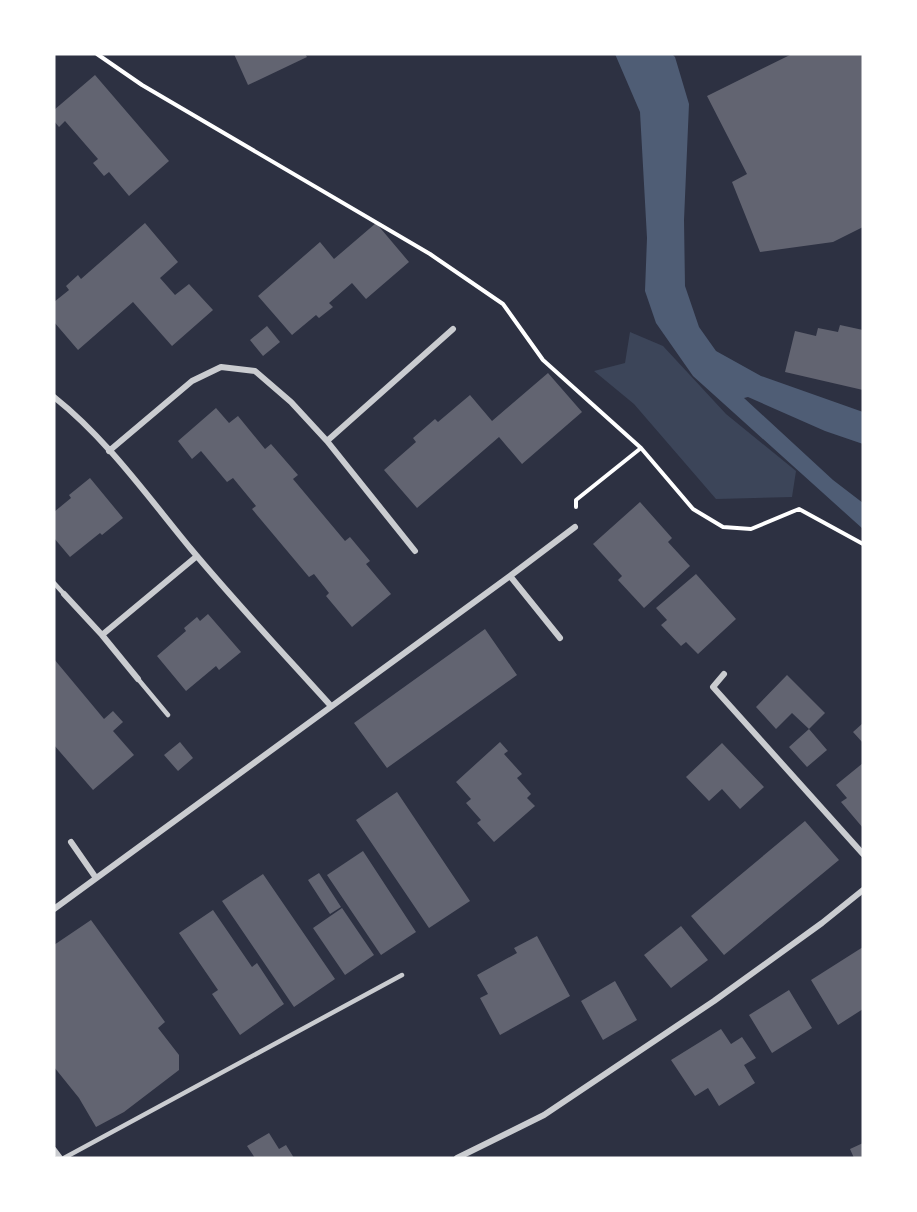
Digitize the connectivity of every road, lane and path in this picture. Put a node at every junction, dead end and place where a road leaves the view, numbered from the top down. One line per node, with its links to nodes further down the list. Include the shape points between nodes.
1 (97, 54): 5 (path, via 142,86 430,254 503,304 543,360)
2 (453, 329): 4 (street)
3 (54, 397): 6 (street)
4 (327, 441): 6 (street, via 255,371 220,367 192,381); 9 (street)
5 (640, 448): 7 (path, via 576,500); 8 (path, via 693,509 723,528 751,529 799,509)
6 (109, 451): 10 (street)
7 (575, 527): 11 (street)
8 (863, 544)
9 (415, 551)
10 (197, 556): 14 (street); 18 (street)
11 (510, 576): 15 (street); 18 (street)
12 (54, 583): 13 (lane)
13 (64, 594): 14 (street)
14 (102, 635): 17 (street)
15 (560, 638)
16 (724, 674): 21 (street, via 713,687)
17 (138, 679): 19 (lane)
18 (331, 706): 22 (street)
19 (168, 715)
20 (71, 842): 22 (street)
21 (863, 854)
22 (96, 878): 24 (street)
23 (863, 890): 28 (street, via 714,1001 544,1115)
24 (54, 909)
25 (402, 975): 27 (lane)
26 (54, 1150): 27 (street)
27 (62, 1158)
28 (457, 1158)

